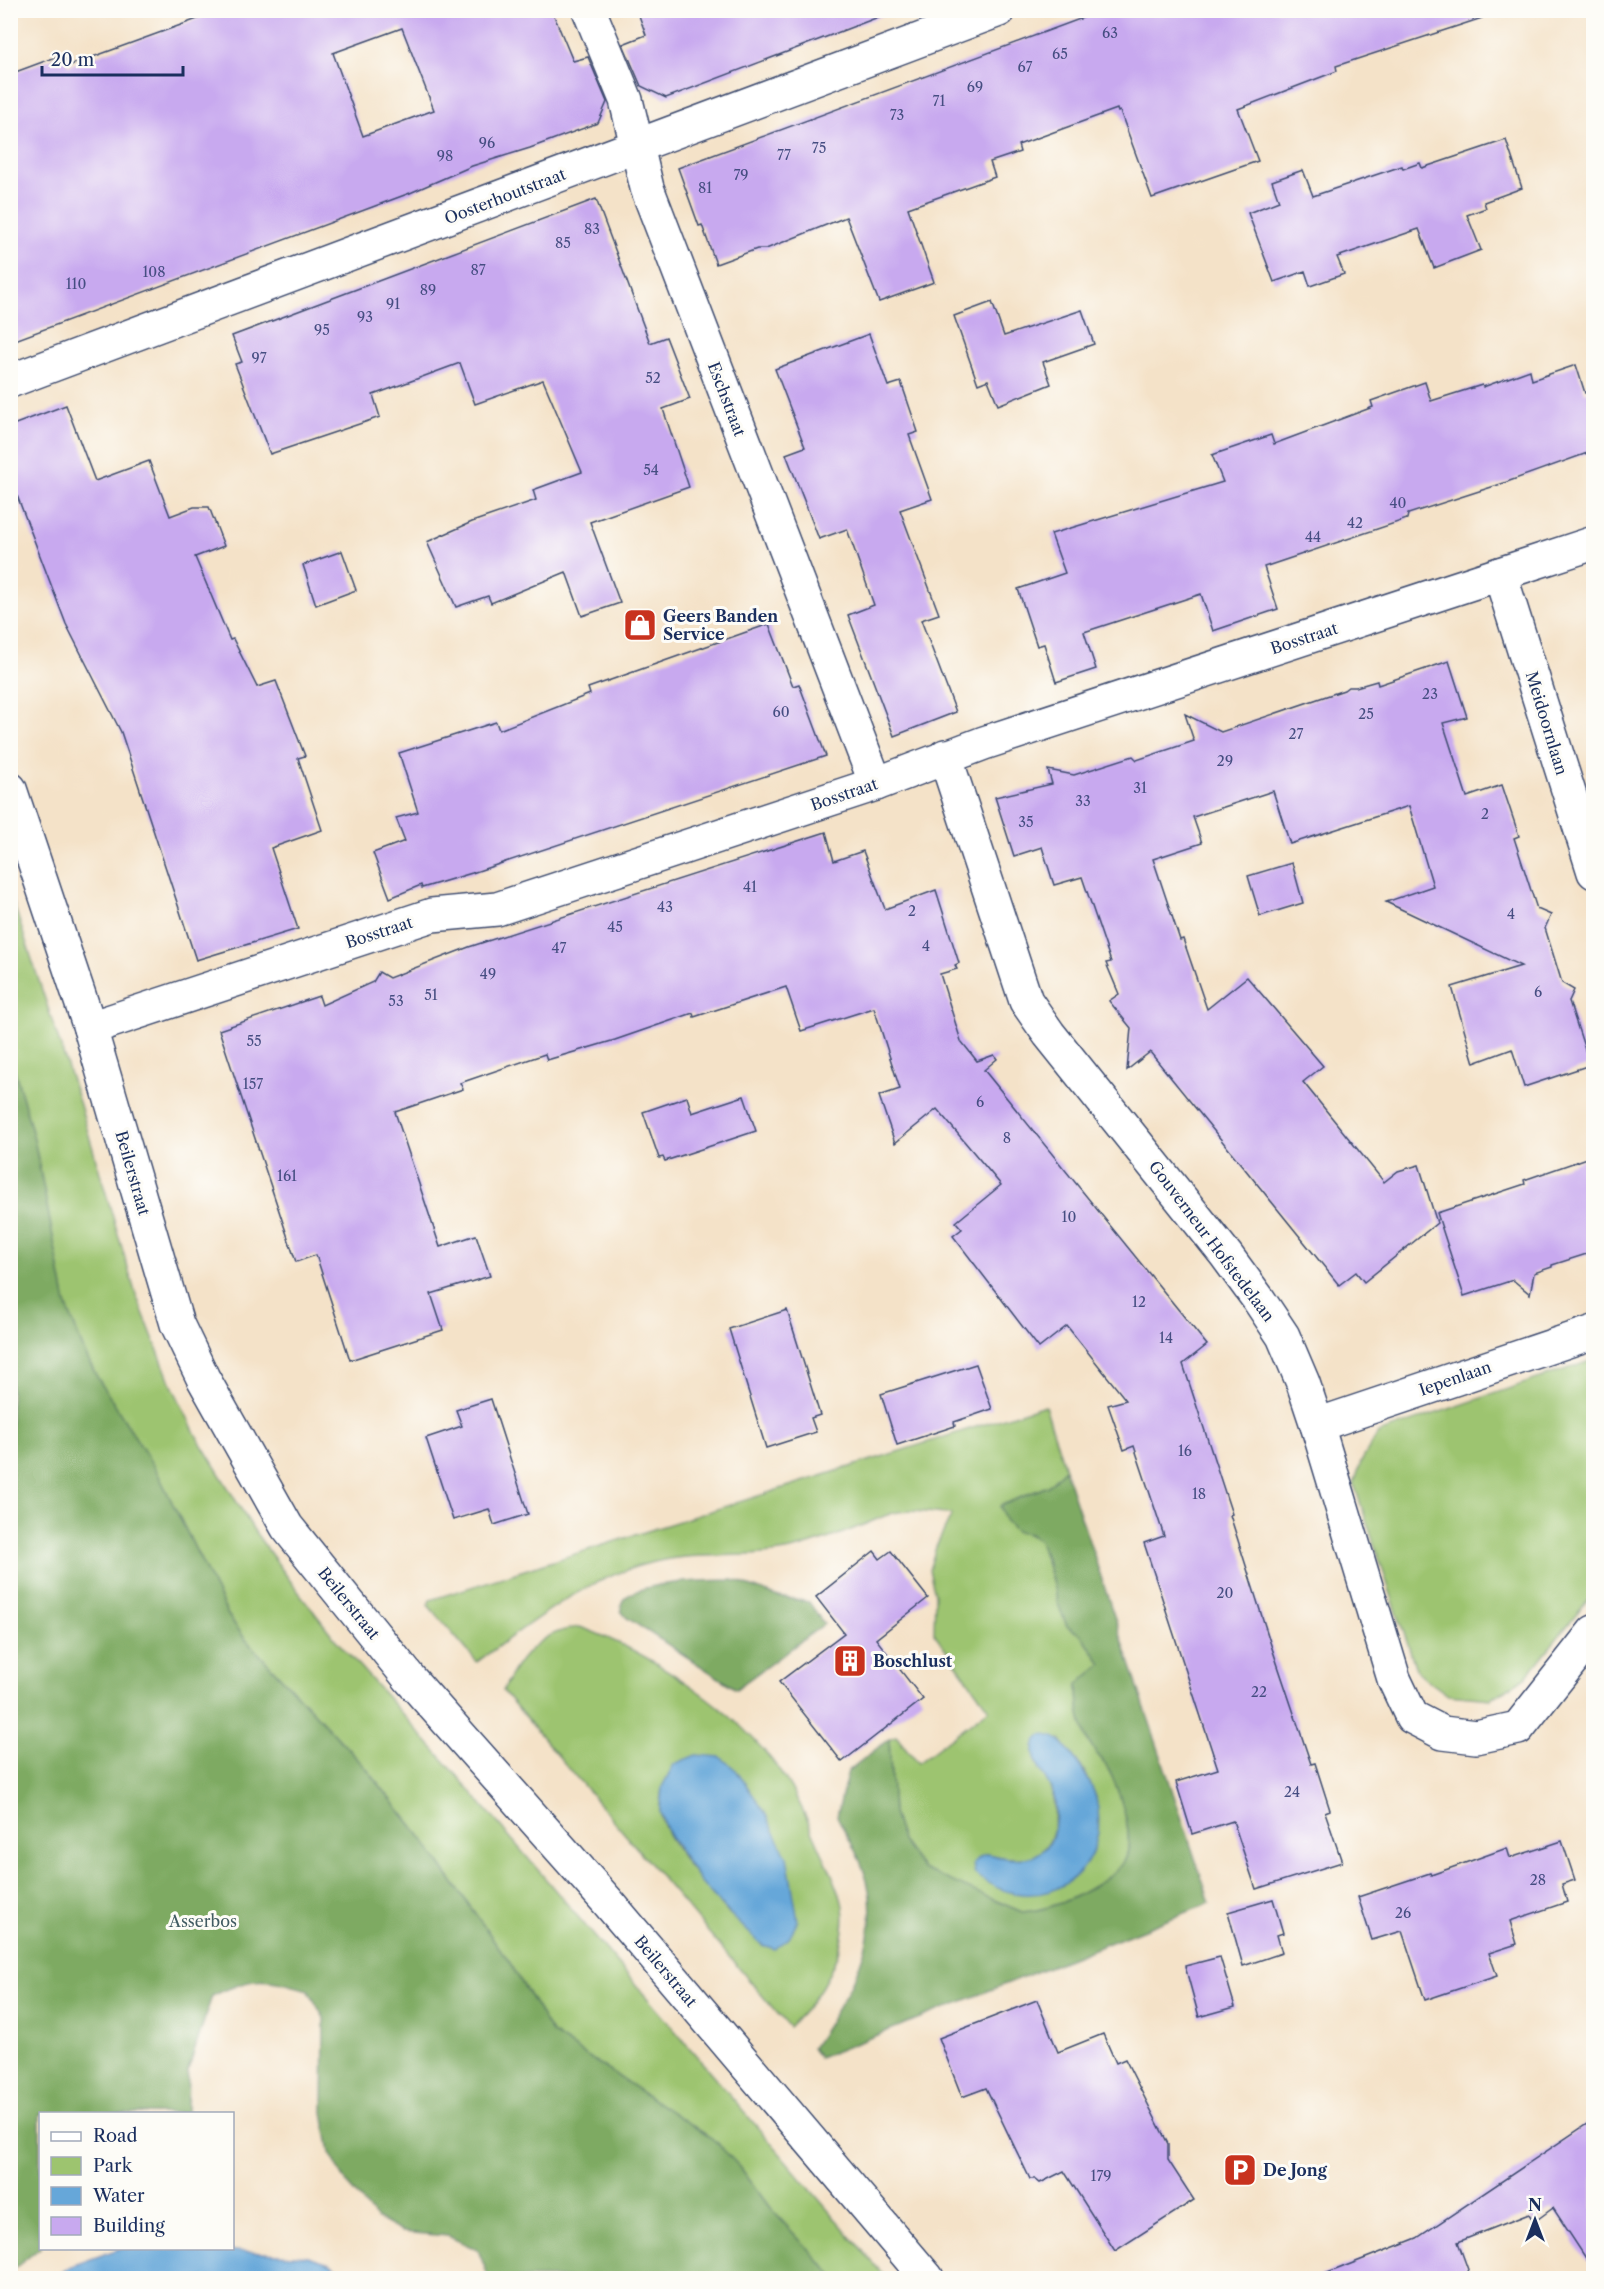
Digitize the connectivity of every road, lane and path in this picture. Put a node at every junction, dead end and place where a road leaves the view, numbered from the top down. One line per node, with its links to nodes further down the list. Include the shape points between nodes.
1 (589, 10): 3 (street, Eschstraat, via 626,100)
2 (999, 10): 3 (street, Oosterhoutstraat)
3 (638, 145): 4 (street, Oosterhoutstraat); 8 (street, Eschstraat, via 651,199)
4 (10, 381)
5 (1593, 543): 6 (street, Bosstraat)
6 (1500, 574): 7 (street, Bosstraat); 10 (street, Meidoornlaan)
7 (945, 756): 8 (street, Bosstraat); 13 (street, Gouverneur Hofstedelaan, via 1026,1001 1259,1300 1283,1336)
8 (876, 784): 11 (street, Bosstraat, via 497,909 432,915)
9 (10, 789): 11 (street, Beilerstraat)
10 (1593, 872)
11 (90, 1028): 15 (street, Beilerstraat, via 177,1324 287,1527 410,1679 607,1901)
12 (1593, 1332): 13 (street, Iepenlaan)
13 (1317, 1425): 14 (street, Gouverneur Hofstedelaan, via 1394,1679 1412,1717 1443,1733 1476,1737 1518,1728)
14 (1593, 1632)
15 (927, 2278)

